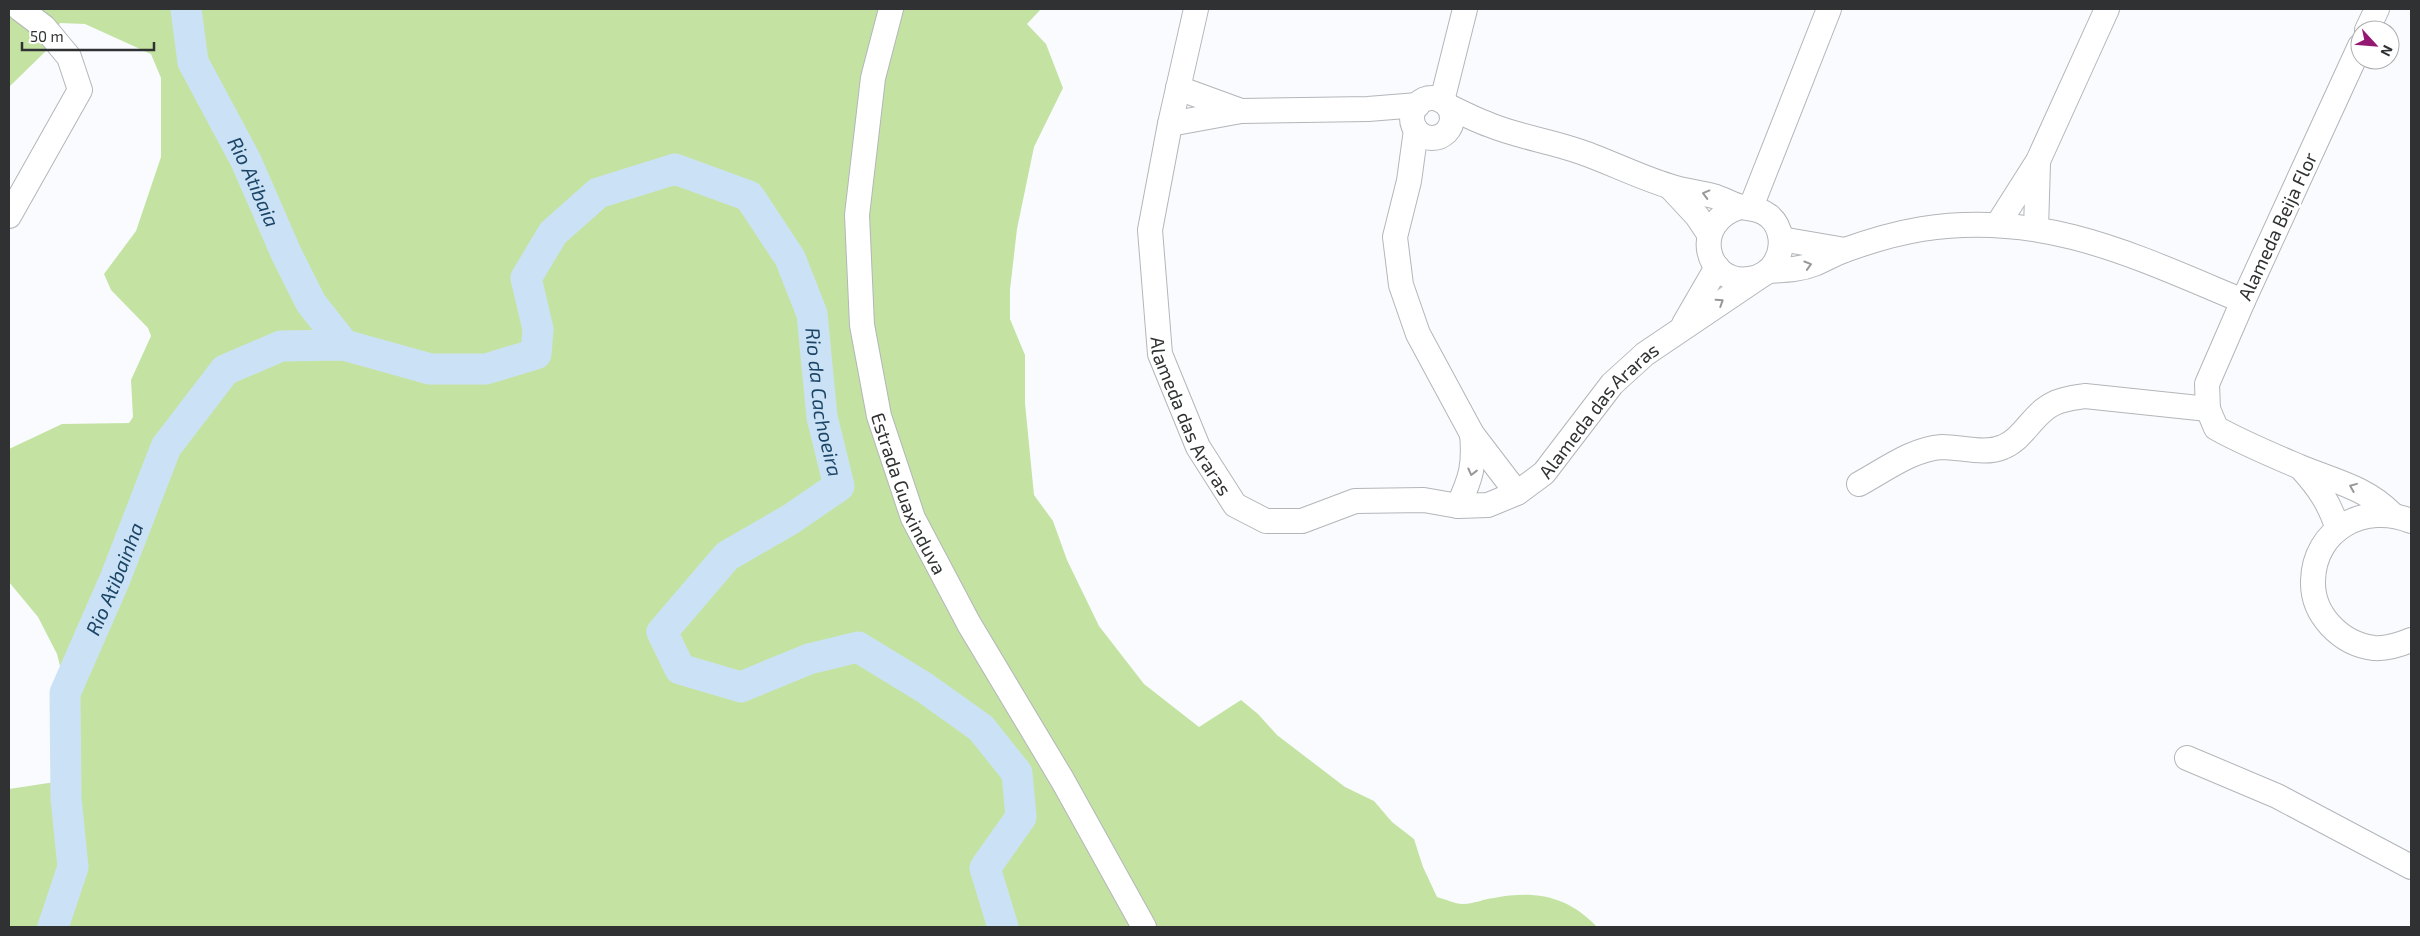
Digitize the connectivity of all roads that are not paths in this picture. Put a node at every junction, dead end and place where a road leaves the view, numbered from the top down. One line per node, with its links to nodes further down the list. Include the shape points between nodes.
1 (20, 9): 15 (street, via 44,27 69,57 80,90)
2 (891, 9): 36 (street, Estrada Guaxinduva, via 874,78 857,215 862,325 879,416 913,518 969,624)
3 (1196, 9): 8 (street, Alameda das Araras)
4 (1465, 9): 10 (street)
5 (1829, 9): 14 (street)
6 (2107, 9): 12 (street)
7 (2350, 68): 23 (street, Alameda Beija Flor)
8 (1178, 88): 9 (street); 11 (street, Alameda das Araras)
9 (1241, 112): 10 (street, via 1368,108); 11 (street)
10 (1430, 116): 13 (street, via 1490,126 1579,151); 26 (street, via 1395,237 1401,285 1418,334)
11 (1170, 124): 30 (street, Alameda das Araras, via 1150,230 1160,354 1198,447 1235,505 1266,521 1302,521 1356,501 1424,500)
12 (2038, 161): 16 (street); 17 (street)
13 (1670, 187): 14 (street, one-way to 13); 18 (street)
14 (1746, 207): 18 (street, via 1721,216); 19 (street, via 1772,218)
15 (9, 216)
16 (1998, 224): 17 (street); 20 (street, via 1922,229)
17 (2036, 229): 23 (street, via 2082,238 2133,255)
18 (1710, 234): 21 (street, via 1711,257)
19 (1781, 239): 20 (street); 22 (street, via 1776,262)
20 (1845, 250): 22 (street, one-way to 20, via 1812,265)
21 (1717, 267): 22 (street, via 1736,279 1748,280); 24 (street)
22 (1764, 274): 24 (street, Alameda das Araras, one-way to 22)
23 (2242, 301): 25 (street, Alameda Beija Flor, via 2207,384)
24 (1682, 328): 29 (street, Alameda das Araras, via 1645,354 1612,384 1544,473)
25 (2208, 409): 27 (street, via 2216,428); 28 (street, via 2085,396 2065,399 2046,408 2016,440 2004,447 1994,450 1943,447 1923,450)
26 (1472, 434): 29 (street); 30 (street, one-way to 30, via 1473,472)
27 (2301, 467): 31 (street, one-way to 27, via 2361,490); 32 (street, via 2330,506)
28 (1859, 484)
29 (1517, 493): 30 (street, Alameda das Araras, via 1488,505)
30 (1458, 506)
31 (2404, 514): 32 (street, via 2373,514 2354,519)
32 (2338, 529): 33 (street, via 2324,544 2316,562 2313,582 2316,601 2325,620 2338,634 2356,644 2375,648 2395,647)
33 (2411, 640)
34 (2187, 758): 35 (street, via 2278,796)
35 (2411, 867)
36 (1144, 927)

